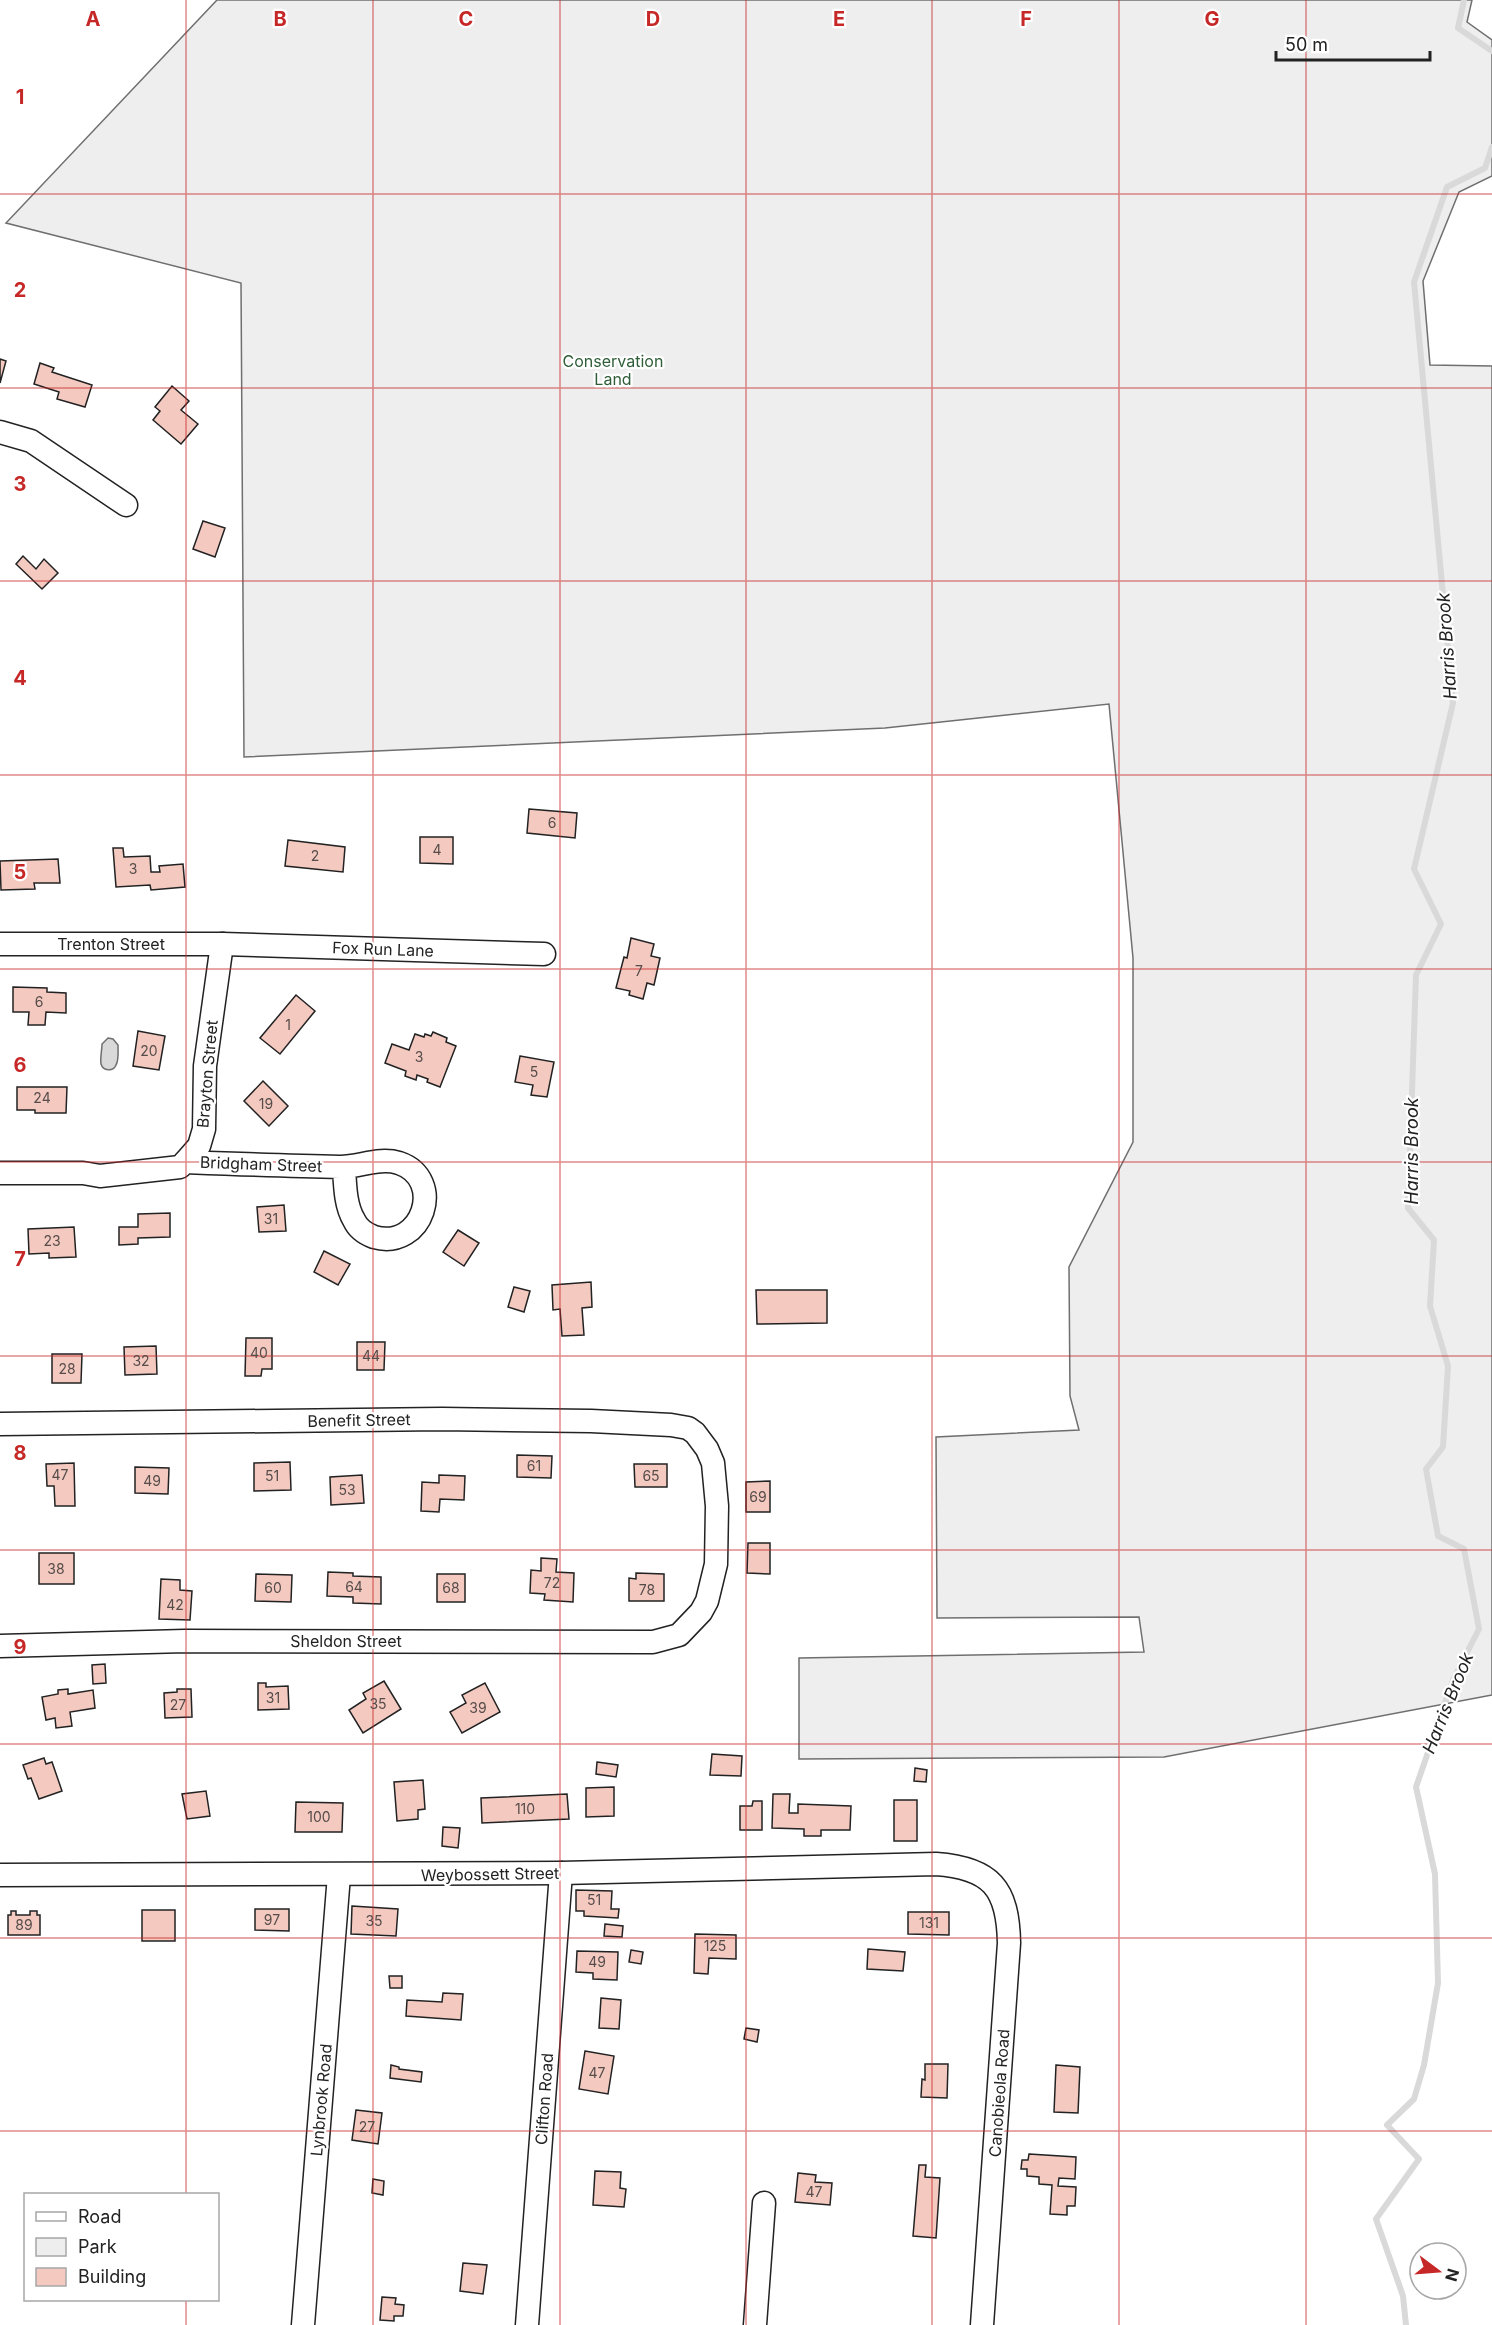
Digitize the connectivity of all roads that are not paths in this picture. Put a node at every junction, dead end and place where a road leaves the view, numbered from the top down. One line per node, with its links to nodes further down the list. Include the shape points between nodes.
1 (0, 432): 2 (street, via 31,441)
2 (126, 505)
3 (0, 944): 4 (street, Trenton Street)
4 (222, 944): 5 (street, Fox Run Lane); 6 (street, Brayton Street, via 205,1066 204,1129 199,1146)
5 (544, 954)
6 (185, 1162): 7 (street, Bridgham Street); 8 (street, Bridgham Street, via 180,1167 100,1176)
7 (344, 1167)
8 (0, 1173)
9 (0, 1424): 10 (street, Benefit Street, via 442,1419 591,1420 688,1428 695,1432 713,1463 717,1506 716,1564 707,1601)
10 (688, 1627): 11 (street, Sheldon Street, via 679,1635 653,1642 185,1641)
11 (0, 1646)
12 (979, 1872): 13 (street, Weybossett Street, via 936,1864); 20 (street, Canobieola Road, via 990,1879 1006,1905 1010,1943)
13 (561, 1873): 15 (street, Weybossett Street); 18 (street, Clifton Road)
14 (0, 1875): 15 (street, Weybossett Street)
15 (339, 1875): 17 (street, Lynbrook Road)
16 (764, 2203): 19 (street)
17 (303, 2325)
18 (527, 2325)
19 (755, 2325)
20 (982, 2325)

